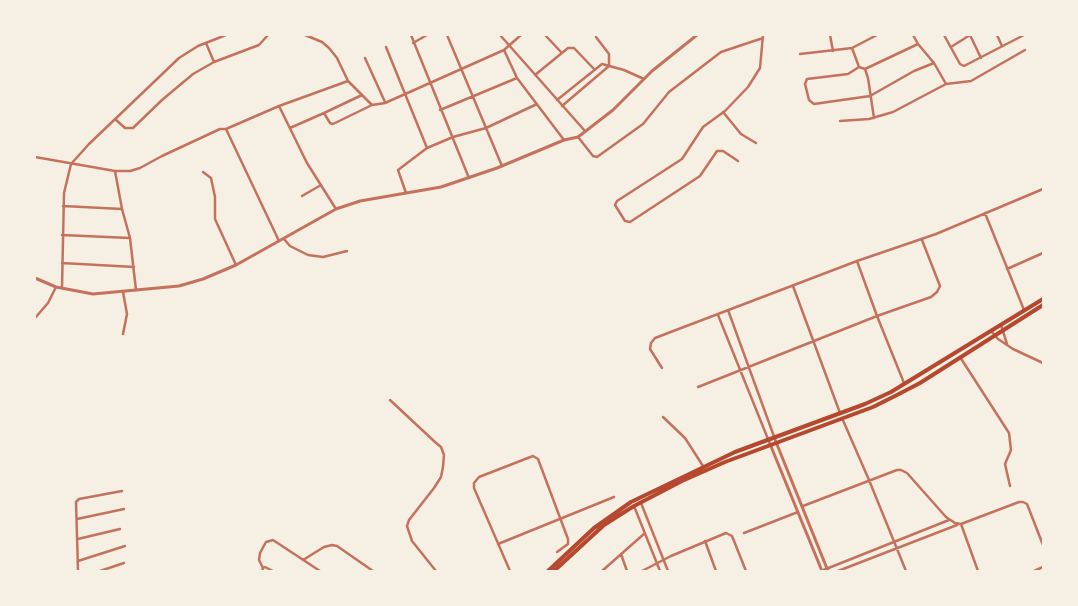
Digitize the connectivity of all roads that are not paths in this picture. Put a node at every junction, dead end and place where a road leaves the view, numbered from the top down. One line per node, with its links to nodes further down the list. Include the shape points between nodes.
1 (226, 35): 20 (street)
2 (268, 35): 35 (street, via 259,45)
3 (305, 35): 45 (street, via 329,48)
4 (411, 35): 21 (street)
5 (427, 35): 21 (street)
6 (447, 35): 41 (street)
7 (500, 35): 23 (street)
8 (521, 35): 23 (street)
9 (545, 35): 31 (street)
10 (697, 35): 44 (street)
11 (830, 35): 30 (street)
12 (877, 35): 27 (street)
13 (913, 35): 22 (street)
14 (944, 35): 26 (street)
15 (970, 35): 26 (street); 34 (street)
16 (997, 35): 24 (street)
17 (1022, 35): 24 (street)
18 (763, 36): 59 (street, via 757,75); 68 (street, via 722,52 669,92 643,124 597,157)
19 (596, 37): 37 (street, via 609,54)
20 (206, 43): 35 (street); 62 (street, via 179,58)
21 (413, 43): 46 (street)
22 (918, 44): 36 (street); 40 (street)
23 (509, 46): 28 (street); 42 (street)
24 (1002, 46): 34 (street)
25 (386, 47): 48 (street)
26 (950, 47): 34 (street, via 962,66)
27 (852, 48): 30 (street); 38 (street)
28 (504, 50): 41 (street); 43 (street)
29 (1024, 50): 47 (street, via 971,81)
30 (833, 51): 32 (street)
31 (561, 52): 39 (street, via 574,48); 42 (street)
32 (800, 54)
33 (365, 58): 53 (street)
34 (981, 58)
35 (214, 62): 62 (street, via 193,74 133,128 125,128)
36 (934, 63): 47 (street); 50 (street)
37 (610, 66): 39 (street, via 602,64); 44 (street); 57 (street)
38 (860, 67): 40 (street); 50 (street, via 848,74 808,79 805,84 809,100 814,104)
39 (594, 69): 52 (street)
40 (865, 69): 50 (street)
41 (461, 70): 46 (street); 51 (street)
42 (535, 75): 52 (street)
43 (517, 78): 51 (street); 54 (street)
44 (644, 80): 67 (street)
45 (348, 81): 49 (street); 56 (street)
46 (429, 84): 48 (street); 58 (street)
47 (946, 84): 61 (street, via 893,112)
48 (405, 94): 53 (street); 72 (street)
49 (362, 95): 55 (street); 60 (street)
50 (870, 96): 61 (street)
51 (473, 97): 58 (street); 65 (street)
52 (557, 100): 57 (street)
53 (385, 103): 55 (street)
54 (536, 104): 65 (street); 70 (street)
55 (372, 105): 60 (street, via 333,124)
56 (279, 106): 64 (street); 66 (street)
57 (562, 106): 67 (street)
58 (440, 110): 69 (street)
59 (723, 112): 71 (street, via 740,134); 74 (street, via 703,127 682,159 615,204 625,221 630,222 700,176 717,151 723,151)
60 (324, 113): 64 (street)
61 (874, 118): 63 (street)
62 (115, 119): 75 (street)
63 (840, 121)
64 (290, 128): 80 (street)
65 (486, 128): 69 (street); 76 (street)
66 (226, 129): 77 (street, via 140,168); 92 (street)
67 (585, 131): 68 (street)
68 (578, 136): 70 (street)
69 (453, 137): 72 (street); 79 (street)
70 (564, 140): 76 (street)
71 (756, 143)
72 (427, 148): 82 (street, via 398,170)
73 (35, 157): 75 (street)
74 (738, 161)
75 (71, 164): 77 (street); 84 (street)
76 (502, 166): 79 (street)
77 (116, 171): 85 (street)
78 (203, 172): 97 (street, via 211,178 215,218)
79 (469, 178): 82 (street)
80 (321, 185): 83 (street); 86 (street)
81 (1043, 189): 87 (street)
82 (406, 193): 86 (street)
83 (302, 196)
84 (63, 206): 85 (street); 88 (street)
85 (122, 209): 89 (street)
86 (336, 209): 90 (street)
87 (985, 213): 91 (street); 99 (street)
88 (62, 235): 89 (street); 96 (street)
89 (130, 238): 98 (street)
90 (284, 239): 92 (street); 93 (street, via 308,255 322,257)
91 (922, 239): 95 (street); 111 (street, via 940,286 931,297)
92 (279, 242): 97 (street)
93 (347, 251)
94 (1043, 254): 99 (street)
95 (857, 261): 101 (street); 111 (street)
96 (62, 263): 98 (street); 103 (street)
97 (236, 265): 104 (street, via 179,286)
98 (134, 267): 104 (street)
99 (1007, 269): 109 (street)
100 (35, 278): 102 (street)
101 (792, 286): 108 (street); 117 (street)
102 (56, 287): 103 (street); 112 (street)
103 (62, 288): 105 (street, via 93,294)
104 (137, 291): 105 (street)
105 (123, 292): 115 (street, via 127,314)
106 (1043, 299): 109 (main road)
107 (1043, 305): 113 (main road)
108 (728, 310): 110 (street); 121 (street)
109 (1024, 310): 113 (main road)
110 (718, 315): 122 (street, via 655,338 650,349); 123 (street)
111 (877, 316): 117 (street); 124 (street)
112 (35, 318)
113 (1002, 327): 114 (main road); 116 (main road); 118 (street)
114 (991, 331): 116 (street); 124 (main road)
115 (123, 334)
116 (994, 336): 118 (street); 119 (main road)
117 (814, 341): 121 (street); 127 (street)
118 (1008, 345): 120 (street)
119 (960, 357): 127 (main road, via 897,395); 133 (street, via 1010,433 1011,450 1005,464)
120 (1043, 364)
121 (749, 367): 123 (street); 129 (street)
122 (662, 368)
123 (740, 371): 125 (street); 130 (street)
124 (904, 385): 127 (main road)
125 (698, 387)
126 (390, 400): 170 (street, via 441,447 444,455 441,477 408,520 407,526 412,542)
127 (841, 415): 129 (main road); 132 (street)
128 (663, 417): 131 (street, via 685,438)
129 (775, 439): 130 (main road); 138 (street)
130 (769, 442): 131 (main road); 136 (main road); 140 (street)
131 (703, 466): 172 (main road, via 608,517)
132 (869, 480): 138 (street); 143 (street, via 897,470 904,471); 150 (street)
133 (1010, 486)
134 (122, 491): 141 (street, via 79,499 75,504)
135 (614, 497): 142 (street)
136 (640, 503): 137 (main road); 158 (street)
137 (634, 506): 146 (street); 173 (main road, via 604,525)
138 (803, 506): 164 (street)
139 (124, 509): 141 (street)
140 (798, 512): 147 (street); 181 (street)
141 (77, 519): 148 (street)
142 (561, 519): 151 (street); 151 (street, via 536,456 479,477 473,486); 155 (street, via 568,542)
143 (949, 520): 144 (street); 150 (street)
144 (960, 524): 152 (street, via 1023,502 1027,504); 154 (street); 184 (street)
145 (120, 529): 148 (street)
146 (645, 533): 156 (street); 161 (street)
147 (744, 533)
148 (78, 540): 159 (street)
149 (705, 541): 158 (street); 179 (street); 180 (street, via 724,533 731,535)
150 (894, 542): 154 (street); 164 (street)
151 (498, 544): 171 (street)
152 (1043, 545)
153 (125, 546): 159 (street)
154 (897, 549): 182 (street); 183 (street)
155 (557, 552)
156 (621, 554): 174 (street); 175 (street)
157 (302, 560): 163 (street, via 270,540 259,555); 168 (street); 169 (street, via 332,545)
158 (664, 560): 161 (street); 178 (street)
159 (78, 561): 165 (street)
160 (124, 563): 166 (street)
161 (657, 564): 176 (street); 177 (street)
162 (1043, 567): 185 (street)
163 (262, 570): 167 (street, via 266,567)
164 (828, 570): 181 (street)
165 (78, 571)
166 (100, 571)
167 (273, 571)
168 (320, 571)
169 (373, 571)
170 (436, 571)
171 (510, 571)
172 (548, 571)
173 (554, 571)
174 (602, 571)
175 (627, 571)
176 (642, 571)
177 (660, 571)
178 (668, 571)
179 (716, 571)
180 (746, 571)
181 (821, 571)
182 (838, 571)
183 (906, 571)
184 (978, 571)
185 (1034, 571)

